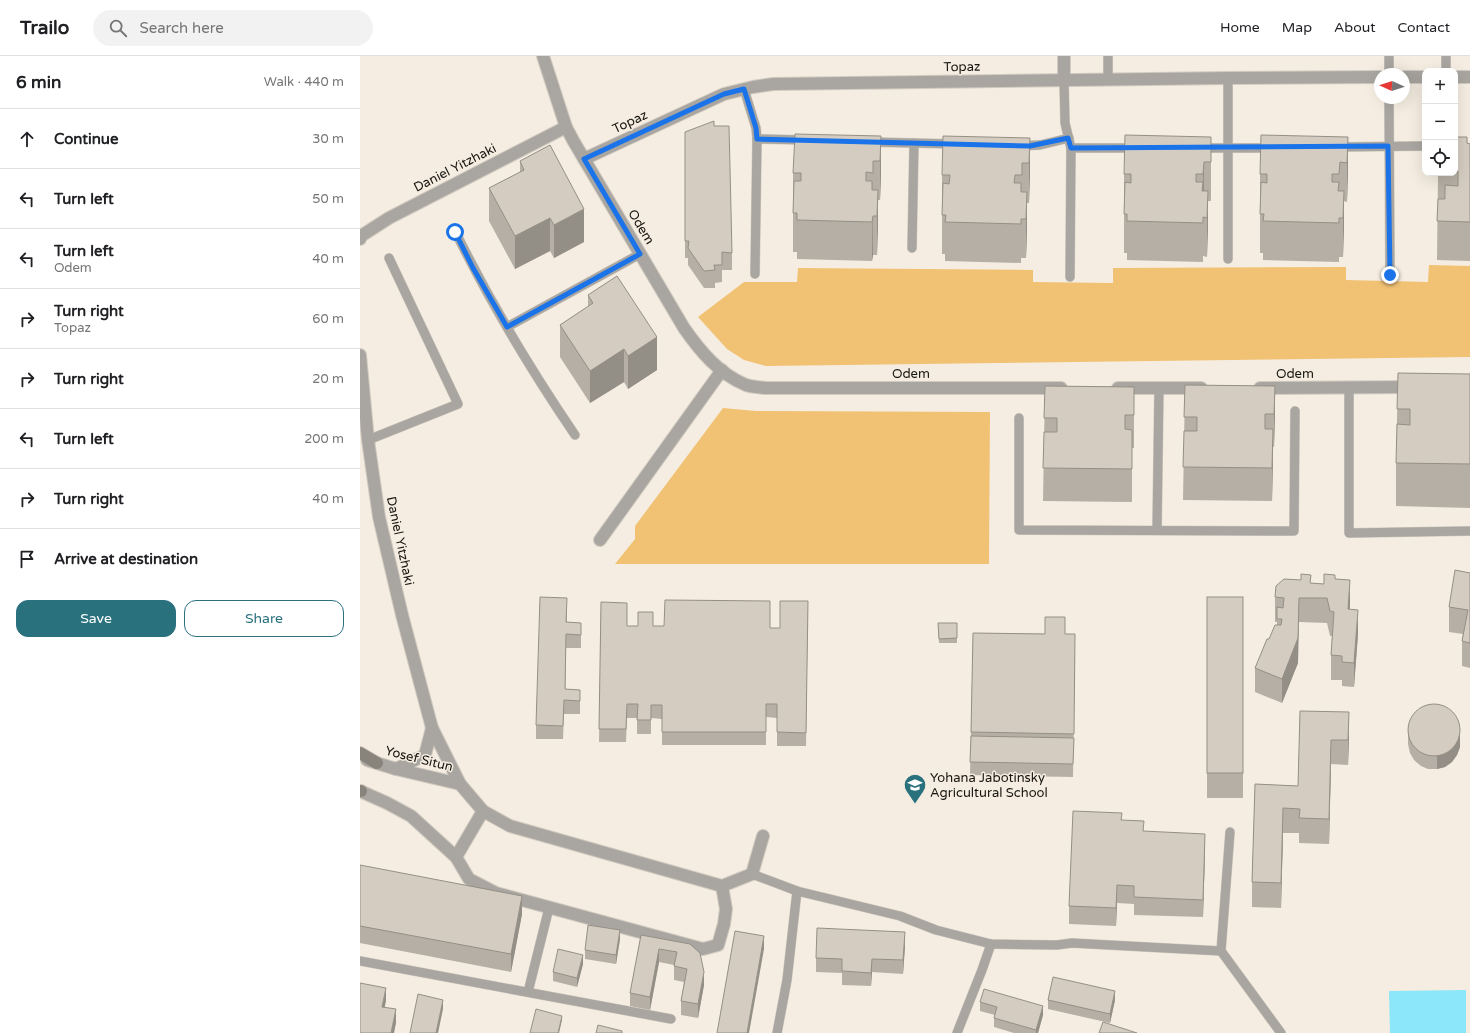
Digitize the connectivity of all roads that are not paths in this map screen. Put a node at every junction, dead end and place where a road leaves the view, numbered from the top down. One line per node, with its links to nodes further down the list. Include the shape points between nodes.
1 (543, 56): 18 (street, Odem)
2 (1064, 56): 14 (street)
3 (1108, 56): 15 (lane)
4 (1389, 56): 6 (lane)
5 (1446, 56): 7 (lane)
6 (1389, 68)
7 (1446, 68)
8 (1374, 77): 13 (street, Topaz)
9 (1410, 77): 10 (street)
10 (1422, 77)
11 (1458, 77): 12 (street)
12 (1470, 77)
13 (1228, 78): 15 (street, Topaz); 33 (lane)
14 (1064, 80): 15 (street, Topaz); 16 (street, Topaz, via 794,83); 19 (lane)
15 (1108, 80)
16 (744, 89): 20 (lane); 34 (street, Topaz, via 724,94)
17 (1389, 104): 26 (lane)
18 (566, 127): 34 (street, Odem); 36 (street, Daniel Yitzhaki, via 388,218)
19 (1068, 138): 25 (lane, via 1040,145); 30 (lane)
20 (757, 139): 21 (lane); 41 (lane)
21 (812, 140)
22 (859, 142): 23 (lane)
23 (914, 143): 24 (lane); 37 (lane)
24 (960, 144)
25 (1007, 145)
26 (1388, 146): 27 (lane); 29 (lane); 42 (lane)
27 (1422, 146)
28 (1282, 147): 33 (lane)
29 (1327, 147)
30 (1071, 148): 31 (lane); 43 (lane)
31 (1142, 148)
32 (1189, 148): 33 (lane)
33 (1228, 148): 40 (lane)
34 (584, 159): 38 (street, Odem)
35 (455, 232): 44 (lane)
36 (360, 239)
37 (912, 248)
38 (640, 254): 44 (lane); 46 (street, Odem, via 684,328 701,352)
39 (389, 258): 57 (lane, via 458,404)
40 (1228, 259)
41 (756, 274)
42 (1390, 275)
43 (1070, 277)
44 (507, 327): 56 (lane, via 538,380)
45 (360, 355): 57 (street, Daniel Yitzhaki)
46 (722, 370): 48 (street, Odem, via 747,385 764,388); 60 (street)
47 (1424, 386): 53 (street, Odem)
48 (1071, 388)
49 (1103, 388): 50 (street)
50 (1159, 388): 51 (street); 58 (lane)
51 (1214, 388)
52 (1246, 388): 53 (street, Odem)
53 (1349, 388): 59 (lane, via 1348,533)
54 (1295, 411): 58 (lane, via 1294,531)
55 (1018, 418): 58 (lane, via 1019,530)
56 (575, 434)
57 (368, 440): 61 (street, Daniel Yitzhaki, via 380,517 402,615)
58 (1157, 530)
59 (1470, 531)
60 (600, 540)
61 (432, 728): 65 (street, Daniel Yitzhaki, via 425,755); 66 (street, Daniel Yitzhaki)
62 (360, 752): 64 (main road)
63 (360, 758): 64 (street, Yosef Situn)
64 (377, 763): 65 (street, Yosef Situn)
65 (396, 769): 66 (street, Yosef Situn)
66 (460, 784): 68 (street, Yosef Situn)
67 (360, 791): 71 (street, via 411,816)
68 (483, 811): 71 (street); 73 (street, via 510,826)
69 (1230, 832): 77 (lane)
70 (763, 836): 72 (street)
71 (456, 857): 75 (street, via 469,879 496,893)
72 (752, 874): 73 (street); 74 (lane)
73 (722, 886): 75 (street, via 726,909 718,945 703,950)
74 (797, 891): 76 (lane, via 900,916 936,930); 81 (lane, via 787,980)
75 (549, 908): 79 (lane)
76 (991, 944): 77 (lane, via 1072,943); 82 (lane)
77 (1221, 951): 83 (lane)
78 (360, 961): 79 (lane)
79 (528, 992): 80 (lane)
80 (671, 1018)
81 (777, 1033)
82 (957, 1033)
83 (1281, 1033)

